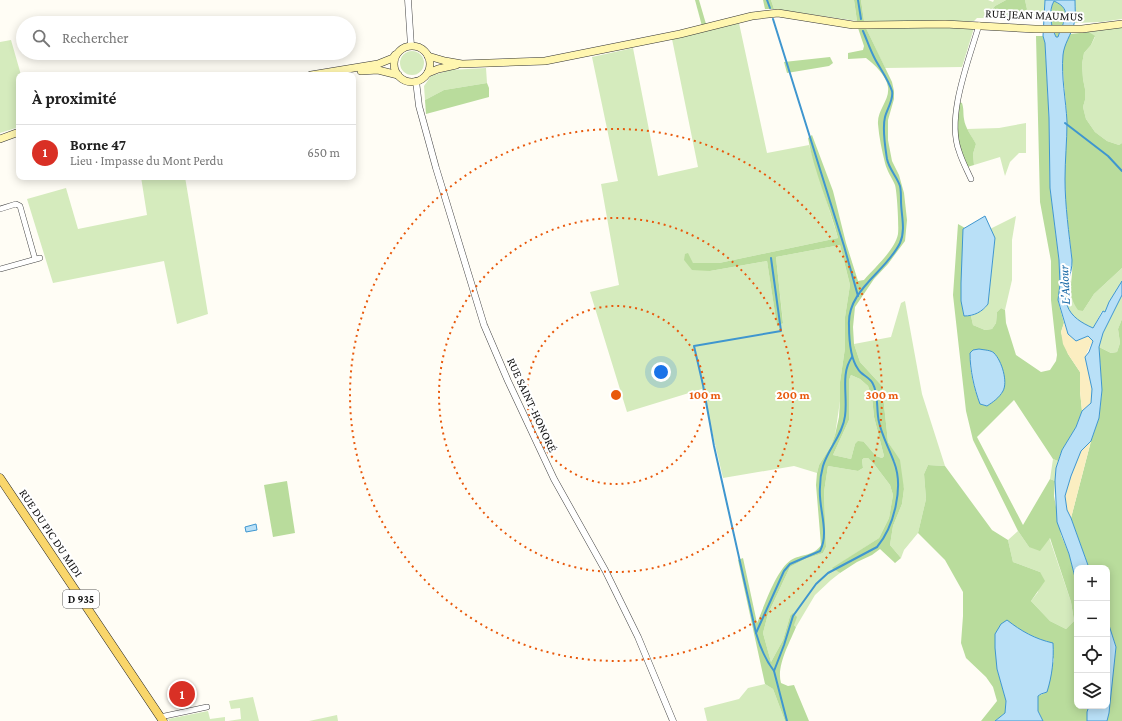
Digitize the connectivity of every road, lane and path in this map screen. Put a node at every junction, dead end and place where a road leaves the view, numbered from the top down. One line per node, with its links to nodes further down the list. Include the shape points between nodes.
1 (408, 0): 4 (street)
2 (1122, 24): 3 (main road, RUE JEAN MAUMUS, via 1082,29)
3 (979, 25): 7 (main road, RUE JEAN MAUMUS, via 853,24 778,13 752,16 680,34 545,61); 15 (street, via 958,98 955,119 958,150)
4 (411, 46): 5 (main road); 6 (main road, via 420,47)
5 (397, 53): 8 (main road, via 384,62); 11 (main road, via 394,64)
6 (428, 56): 7 (main road); 10 (main road)
7 (462, 64): 10 (main road)
8 (353, 69): 9 (main road); 11 (main road, via 378,70)
9 (332, 72)
10 (428, 73): 12 (main road)
11 (398, 75): 12 (main road, via 402,79)
12 (416, 81): 21 (street, RUE SAINT-HONORÉ, via 419,106 436,168 484,325 554,479 605,570 638,637)
13 (16, 133): 14 (main road)
14 (0, 138)
15 (971, 179)
16 (0, 209): 17 (street, via 16,204 20,206 38,258)
17 (0, 269)
18 (0, 478): 20 (main road, RUE DU PIC DU MIDI / D 935)
19 (207, 708): 20 (street)
20 (162, 719)
21 (673, 721)

